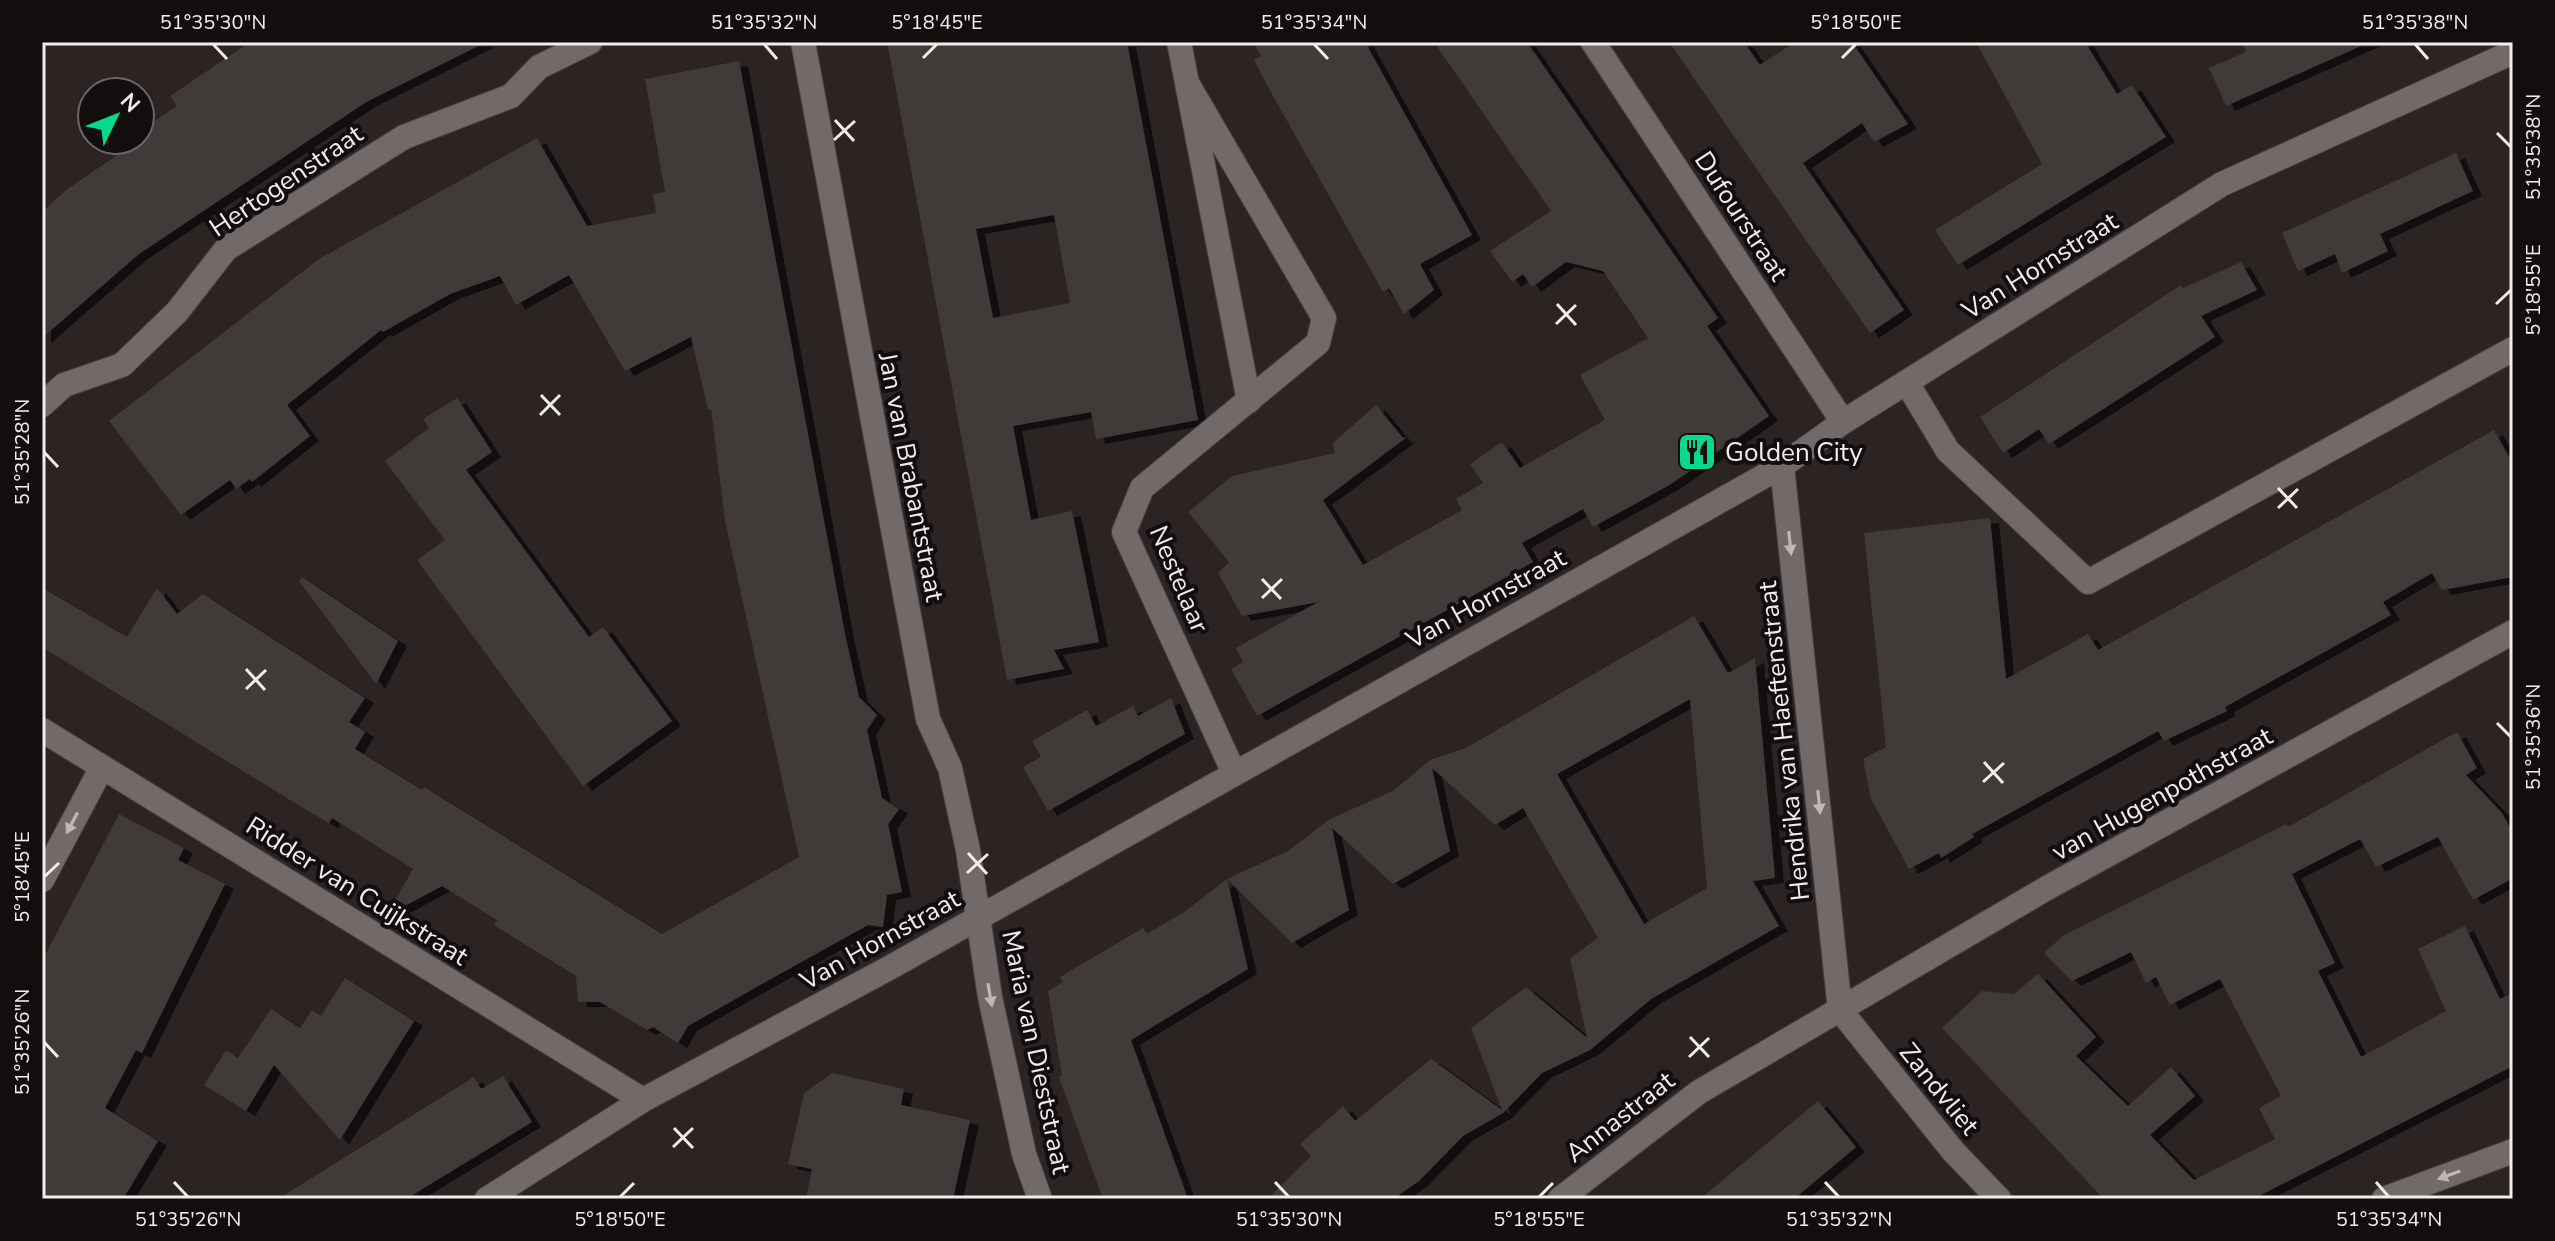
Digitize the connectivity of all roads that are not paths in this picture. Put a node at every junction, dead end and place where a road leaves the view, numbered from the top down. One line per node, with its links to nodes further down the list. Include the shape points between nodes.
1 (590, 42): 10 (street, Hertogenstraat, via 539,67 511,96 404,137 226,249 177,312 122,365 64,385)
2 (803, 42): 18 (street, Jan van Brabantstraat, via 928,719 950,768)
3 (1179, 42): 6 (street, Nestelaar)
4 (1593, 42): 11 (street, Dufourstraat)
5 (2513, 52): 8 (street, Van Hornstraat, via 2222,184)
6 (1187, 83): 9 (street, Nestelaar); 9 (street, Nestelaar, via 1324,318 1318,343)
7 (2513, 349): 8 (street, via 2088,582 1948,451)
8 (1907, 383): 11 (street, Van Hornstraat)
9 (1249, 401): 16 (street, Nestelaar, via 1142,488 1124,532)
10 (42, 405)
11 (1843, 422): 12 (street, Van Hornstraat)
12 (1782, 466): 16 (street, Van Hornstraat); 19 (street, Hendrika van Haeftenstraat, one-way to 19)
13 (2513, 632): 19 (street, van Hugenpothstraat, via 2047,888)
14 (42, 730): 15 (street, Ridder van Cuijkstraat)
15 (102, 767): 17 (street, one-way to 17); 20 (street, Ridder van Cuijkstraat)
16 (1234, 773): 18 (street, Van Hornstraat)
17 (42, 880)
18 (978, 917): 20 (street, Van Hornstraat); 23 (street, Maria van Dieststraat, one-way to 23, via 1021,1140)
19 (1840, 1010): 24 (street, Annastraat, via 1699,1092); 25 (street, Zandvliet, via 1953,1151)
20 (643, 1100): 22 (street, Van Hornstraat)
21 (2513, 1151): 26 (street, one-way to 26)
22 (487, 1199)
23 (1040, 1199)
24 (1560, 1199)
25 (1999, 1199)
26 (2384, 1199)

